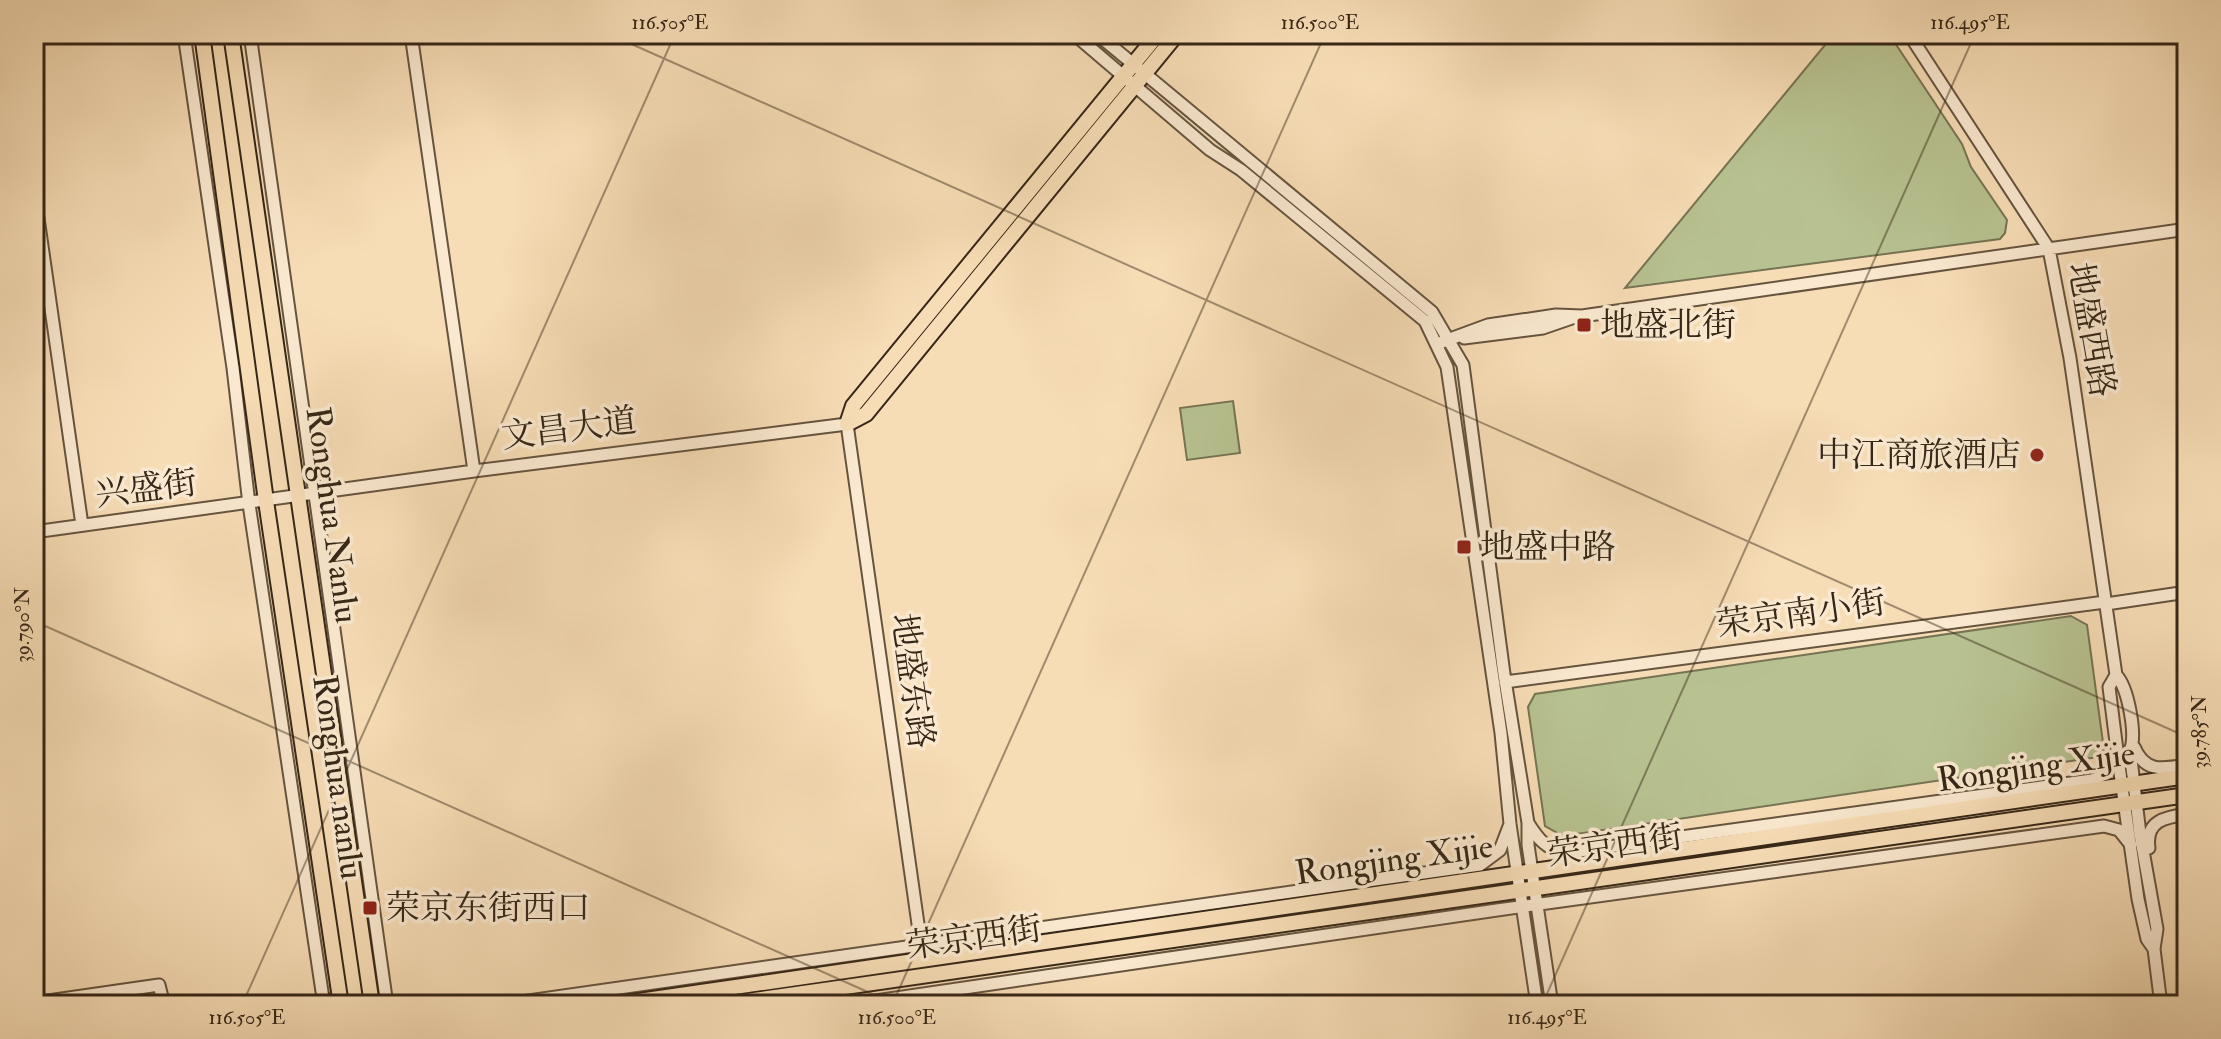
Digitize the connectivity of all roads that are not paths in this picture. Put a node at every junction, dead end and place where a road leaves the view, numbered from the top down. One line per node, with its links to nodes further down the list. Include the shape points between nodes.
1 (184, 34): 21 (street)
2 (202, 34): 19 (main road, Ronghua nanlu)
3 (231, 34): 15 (main road, Ronghua Nanlu)
4 (250, 34): 12 (street)
5 (411, 34): 23 (street)
6 (1074, 34): 13 (street)
7 (1097, 34): 11 (street)
8 (1158, 34): 11 (main road)
9 (1177, 34): 11 (main road)
10 (1909, 34): 18 (street, 地盛西路)
11 (1139, 69): 13 (main road); 14 (main road); 20 (street, via 1432,312)
12 (255, 74): 15 (street); 24 (street)
13 (1123, 76): 14 (street); 22 (main road, via 853,406)
14 (1135, 86): 20 (street, via 1425,321); 22 (main road, via 866,414)
15 (243, 120): 24 (main road, Ronghua Nanlu)
16 (34, 190): 27 (street)
17 (2187, 229): 18 (street)
18 (2049, 249): 20 (street, via 1576,316 1543,328); 30 (street, 地盛西路)
19 (243, 324): 21 (street); 25 (main road, Ronghua nanlu)
20 (1442, 342): 34 (street, via 1463,365); 44 (street)
21 (233, 368): 26 (street)
22 (847, 424): 23 (street, 文昌大道); 55 (street, 地盛东路)
23 (474, 471): 24 (street, 文昌大道)
24 (307, 495): 25 (street, 文昌大道); 31 (street); 32 (main road, Ronghua Nanlu)
25 (266, 501): 26 (street, 兴盛街); 46 (main road, Ronghua nanlu)
26 (249, 504): 27 (street, 兴盛街); 52 (street)
27 (82, 525): 28 (street, 兴盛街)
28 (34, 532)
29 (2187, 592): 30 (street, 荣京南小街)
30 (2106, 603): 33 (street, 地盛西路); 34 (street, 荣京南小街)
31 (332, 619): 32 (street); 58 (street)
32 (322, 659): 63 (main road, Ronghua Nanlu)
33 (2116, 675): 35 (street, 地盛西路, via 2124,682); 36 (street, 地盛西路, via 2109,687)
34 (1505, 682): 43 (street)
35 (2133, 744): 37 (street, via 2140,760 2154,767); 39 (street, 地盛西路)
36 (2117, 751): 39 (street, 地盛西路); 43 (street, via 2115,763 2092,780 1565,853 1539,840)
37 (2187, 765)
38 (2187, 776): 39 (main road, Rongjing Xijie)
39 (2128, 784): 41 (street); 47 (main road, Rongjing Xijie)
40 (2187, 795): 41 (main road, 荣京西街)
41 (2131, 803): 45 (street); 49 (street); 50 (main road, 荣京西街)
42 (2187, 814): 49 (street, via 2166,817 2150,831)
43 (1528, 823): 47 (street)
44 (1510, 824): 48 (street); 55 (street, via 1500,850 1480,865)
45 (2131, 845): 53 (street, via 2119,830 2104,826); 56 (street, via 2147,939)
46 (319, 858): 52 (street); 62 (main road, Ronghua nanlu)
47 (1532, 869): 48 (main road, Rongjing Xijie); 50 (street)
48 (1517, 872): 51 (street); 65 (main road, Rongjing Xijie)
49 (2150, 884): 56 (street, via 2157,929)
50 (1536, 888): 51 (main road, 荣京西街); 53 (street)
51 (1519, 890): 54 (street); 66 (main road, 荣京西街)
52 (309, 897): 60 (street)
53 (1538, 904): 54 (street); 69 (street)
54 (1522, 906): 57 (street); 68 (street)
55 (921, 945): 64 (street)
56 (2154, 949): 70 (street)
57 (929, 999): 67 (street)
58 (388, 1002)
59 (34, 1003): 61 (street, via 159,985)
60 (323, 1003)
61 (164, 1005)
62 (341, 1005)
63 (372, 1005)
64 (500, 1005)
65 (611, 1005)
66 (719, 1005)
67 (848, 1005)
68 (1537, 1005)
69 (1552, 1005)
70 (2161, 1005)

